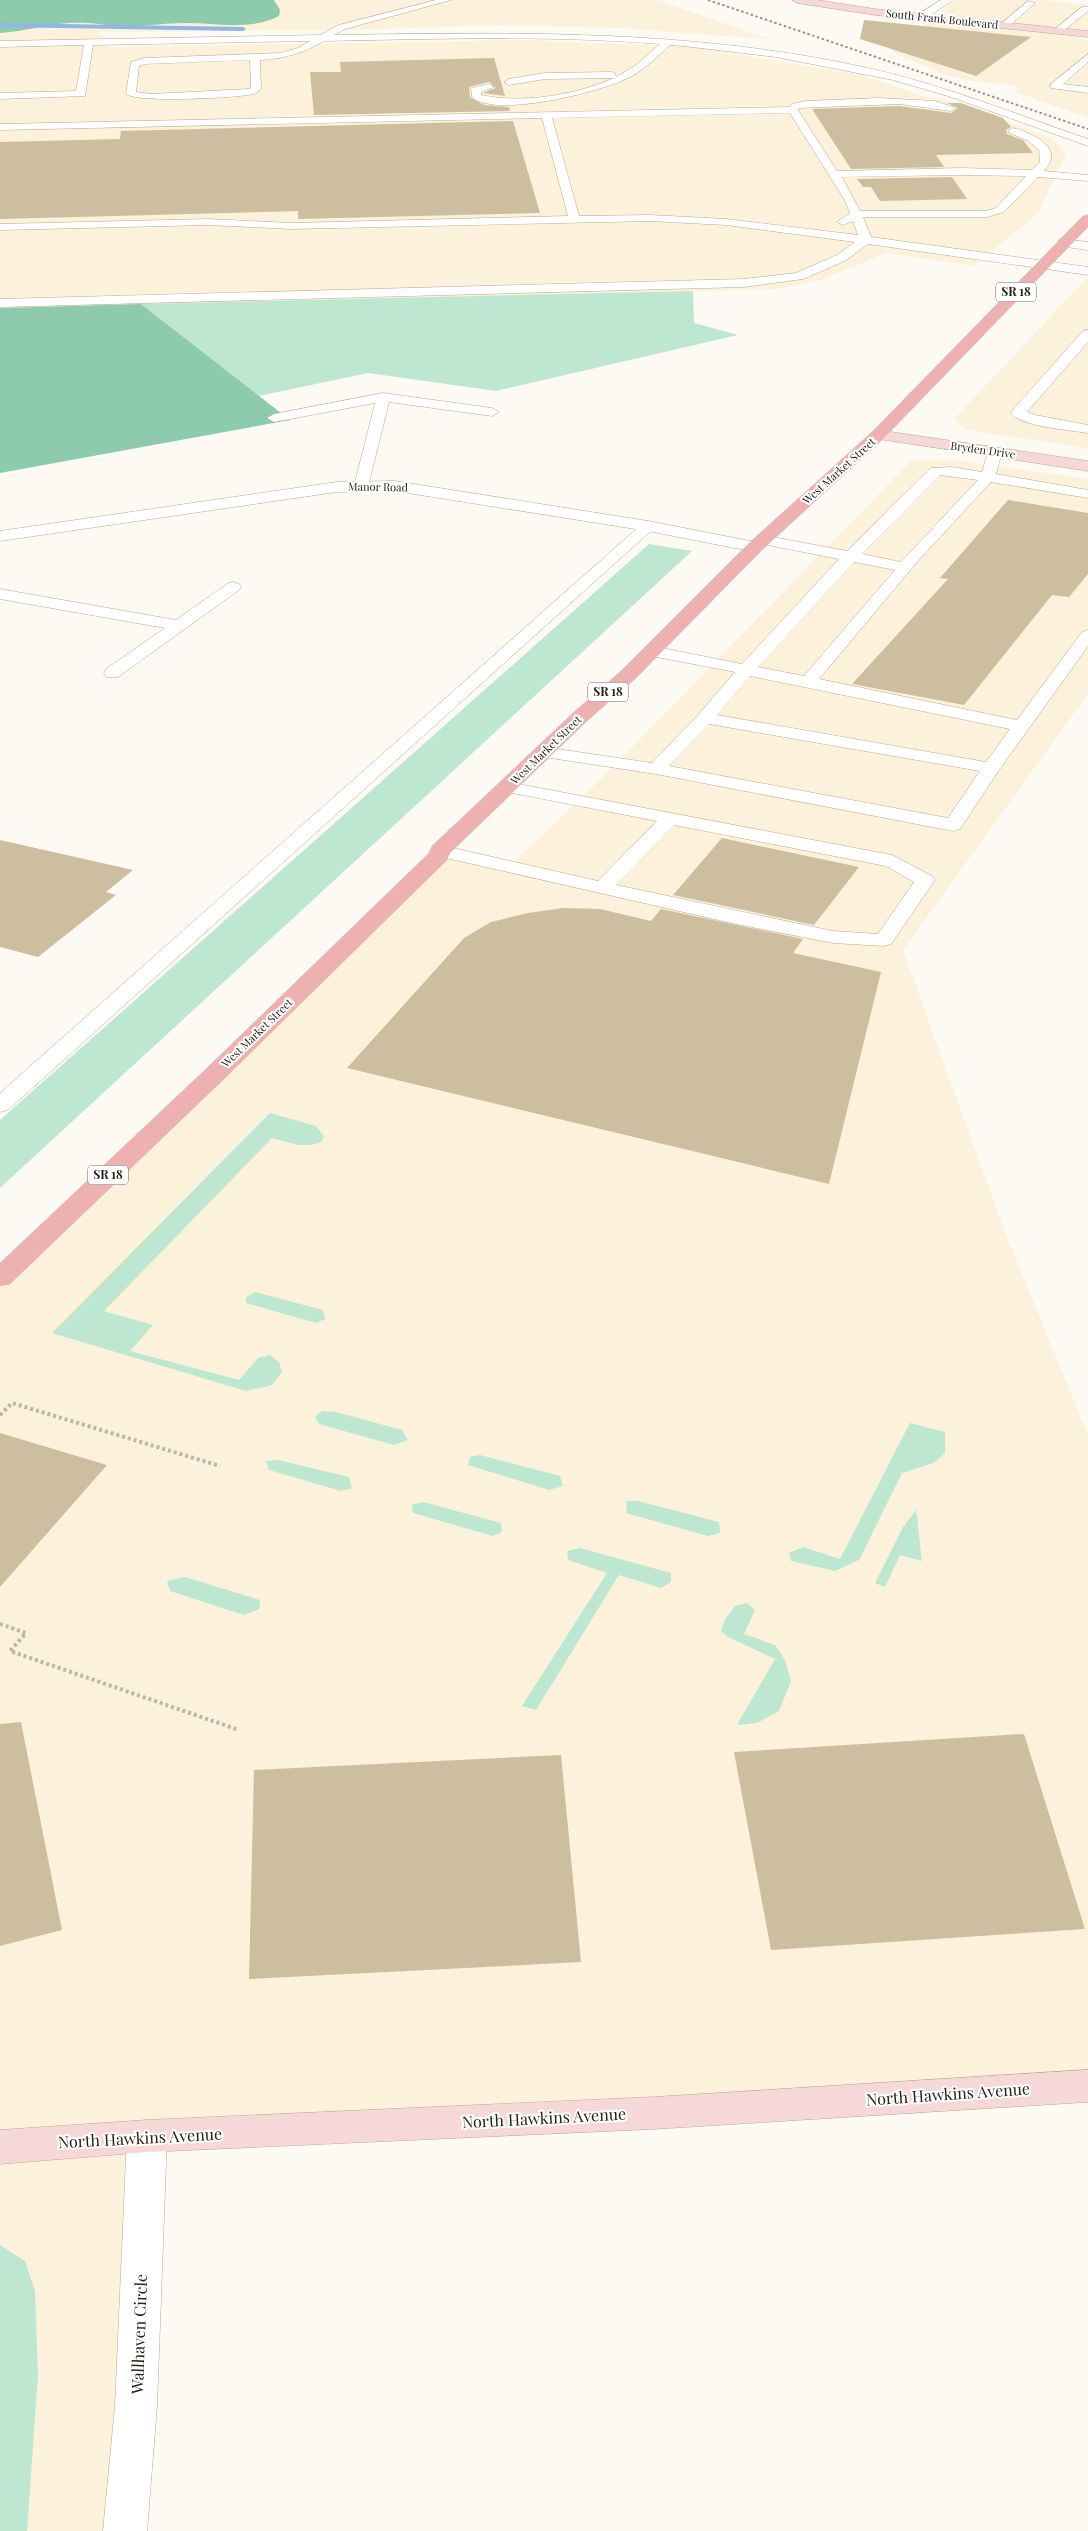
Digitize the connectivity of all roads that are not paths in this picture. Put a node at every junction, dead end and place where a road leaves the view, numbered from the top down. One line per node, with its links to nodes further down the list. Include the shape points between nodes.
1 (447, 0): 10 (lane, via 364,20)
2 (797, 0): 6 (street, South Frank Boulevard, via 835,8)
3 (948, 0): 6 (street)
4 (1031, 3): 7 (lane)
5 (1085, 9): 8 (lane)
6 (921, 17): 7 (street, South Frank Boulevard)
7 (1004, 25): 8 (street, South Frank Boulevard)
8 (1058, 31): 9 (street, South Frank Boulevard)
9 (1088, 34)
10 (322, 38): 11 (lane, via 550,35); 12 (lane); 14 (lane, via 301,50 280,56)
11 (670, 41): 16 (lane); 28 (lane, via 776,53 870,71 930,88)
12 (88, 43): 13 (lane); 22 (lane, via 81,94)
13 (0, 44)
14 (255, 57): 14 (lane, via 256,89 237,94 190,91 152,97 131,94 134,64 158,59 192,63)
15 (1088, 58): 17 (lane)
16 (629, 74): 19 (lane, via 544,76); 20 (lane, via 592,90 521,100 477,97 475,90)
17 (1066, 77): 18 (lane); 21 (lane, via 1055,86)
18 (1088, 79)
19 (509, 82)
20 (489, 87)
21 (1088, 90)
22 (0, 96)
23 (793, 110): 24 (lane, via 806,104 907,102 939,104); 25 (lane); 30 (lane)
24 (965, 114)
25 (546, 116): 27 (lane); 33 (lane)
26 (1000, 126): 29 (lane, via 1041,144 1045,163)
27 (0, 127)
28 (1088, 143)
29 (1036, 173): 30 (lane); 31 (lane); 32 (lane, via 1000,210 987,214)
30 (834, 174): 32 (lane)
31 (1088, 178)
32 (856, 214): 36 (lane, via 842,222); 37 (lane)
33 (574, 219): 35 (lane, via 284,226 208,222); 36 (lane, via 692,219)
34 (1088, 219): 38 (main road, West Market Street / SR 18)
35 (0, 227)
36 (784, 230): 37 (lane)
37 (866, 240): 40 (lane); 42 (lane, via 841,258 799,276 744,283)
38 (1063, 243): 39 (lane); 40 (main road, West Market Street / SR 18)
39 (1088, 246)
40 (1041, 265): 41 (lane); 48 (main road, West Market Street / SR 18)
41 (1088, 271)
42 (0, 302)
43 (1088, 334): 47 (lane, via 1018,412 1031,419)
44 (383, 397): 45 (lane); 46 (lane); 52 (lane)
45 (492, 412)
46 (274, 418)
47 (1088, 429)
48 (878, 435): 49 (street, Bryden Drive); 56 (main road, West Market Street / SR 18)
49 (995, 452): 50 (street, Bryden Drive); 51 (lane)
50 (1088, 466)
51 (988, 477): 53 (lane); 57 (lane, via 951,470 936,471); 58 (lane)
52 (361, 486): 54 (street, Manor Road, via 395,486); 55 (street, Manor Road)
53 (1088, 494)
54 (648, 526): 56 (street, Manor Road); 76 (lane)
55 (0, 536)
56 (759, 543): 57 (lane); 63 (main road, West Market Street / SR 18)
57 (849, 556): 58 (lane); 64 (lane)
58 (905, 567): 66 (lane)
59 (233, 588): 61 (lane)
60 (0, 594): 61 (lane)
61 (178, 625): 65 (lane)
62 (1088, 635): 68 (lane)
63 (652, 651): 64 (lane); 69 (main road, West Market Street / SR 18)
64 (745, 670): 66 (lane); 67 (lane)
65 (112, 673)
66 (808, 682): 68 (lane)
67 (705, 718): 70 (lane); 71 (lane)
68 (1021, 726): 70 (lane)
69 (544, 752): 71 (lane); 72 (main road, West Market Street / SR 18)
70 (991, 768): 71 (lane, via 954,825)
71 (656, 769)
72 (508, 787): 73 (lane); 74 (main road, West Market Street / SR 18)
73 (670, 818): 75 (lane); 75 (lane, via 892,861 925,880 884,940 833,937)
74 (440, 851): 75 (lane); 77 (main road, West Market Street / SR 18, via 230,1060)
75 (602, 888)
76 (0, 1105)
77 (0, 1278)
78 (1088, 2086): 79 (street, North Hawkins Avenue, via 654,2113)
79 (147, 2136): 80 (street, North Hawkins Avenue); 81 (street, Wallhaven Circle, via 136,2406)
80 (0, 2147)
81 (126, 2531)

